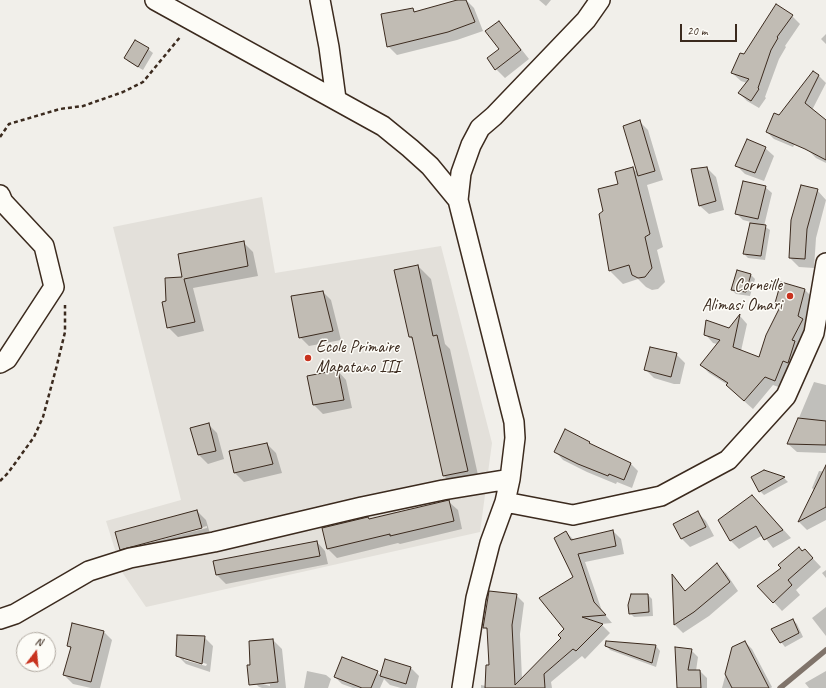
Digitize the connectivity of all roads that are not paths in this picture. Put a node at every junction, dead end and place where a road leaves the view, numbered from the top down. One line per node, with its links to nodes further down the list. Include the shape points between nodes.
1 (155, 0): 4 (street)
2 (320, 0): 4 (street)
3 (600, 0): 6 (street, via 586,20 480,128 461,173)
4 (336, 99): 6 (street, via 383,126 410,148 430,166)
5 (0, 196): 8 (street, via 44,246 54,287 7,358)
6 (458, 200): 9 (street, via 514,422 516,438)
7 (826, 263): 10 (street, via 814,333 786,396 728,460 661,496 573,515)
8 (0, 363)
9 (510, 479): 10 (street); 11 (street, via 436,491 214,542 130,558 89,571 15,614)
10 (505, 502): 12 (street, via 490,543 476,598)
11 (0, 619)
12 (462, 688)

